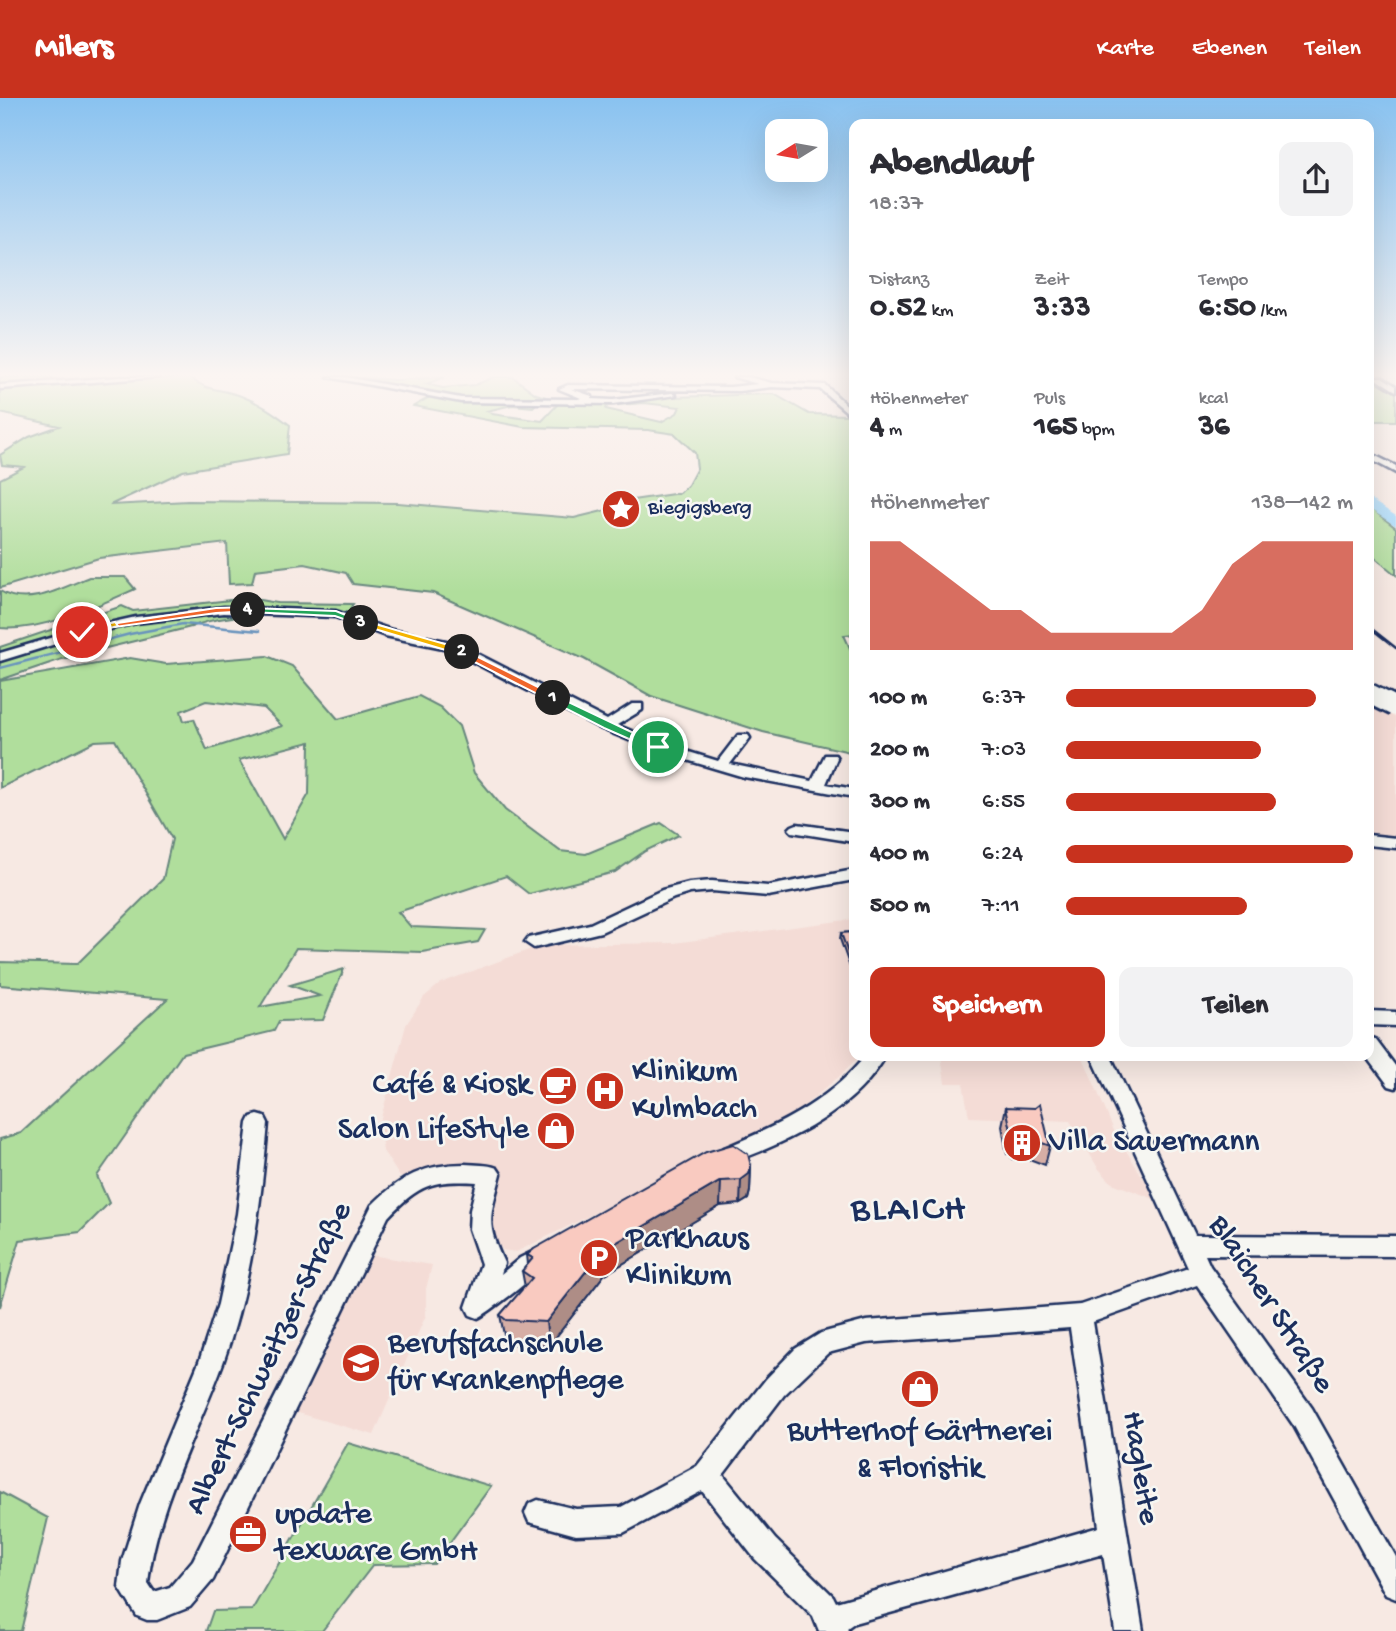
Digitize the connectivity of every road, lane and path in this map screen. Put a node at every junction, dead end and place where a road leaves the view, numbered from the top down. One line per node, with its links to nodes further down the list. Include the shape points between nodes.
1 (1374, 457): 2 (street)
2 (1396, 470)
3 (0, 657): 7 (street, via 136,620 216,610 336,614 389,633 452,646)
4 (1374, 696): 5 (highway, bridge)
5 (1394, 706)
6 (637, 707): 7 (street)
7 (607, 726): 10 (street)
8 (743, 738): 10 (street)
9 (830, 758): 11 (street)
10 (721, 767): 11 (street)
11 (817, 787): 12 (street)
12 (849, 792)
13 (797, 829): 14 (street)
14 (849, 836)
15 (1374, 841): 16 (street)
16 (1396, 843)
17 (849, 876): 18 (street, via 768,891 689,888 595,928)
18 (534, 942)
19 (1374, 1018): 20 (street)
20 (1396, 1019)
21 (1374, 1052): 24 (street)
22 (873, 1061): 26 (street, via 802,1124)
23 (1103, 1061): 27 (street, Blaicher Straße)
24 (1396, 1081)
25 (258, 1123): 29 (street, Albert-Schweitzer-Straße, via 249,1210 220,1333 160,1489 134,1573 133,1587 147,1606 170,1604 188,1594 203,1570 380,1210 401,1188 427,1174 490,1174 478,1226 481,1244 493,1263 478,1307 528,1265)
26 (709, 1163)
27 (1188, 1245): 28 (street); 30 (street, Blaicher Straße)
28 (1396, 1246)
29 (562, 1247)
30 (1202, 1273): 31 (street); 35 (street, Blaicher Straße, via 1303,1417)
31 (1080, 1315): 32 (street, via 866,1332 821,1344 775,1387); 34 (street, Hagleite)
32 (706, 1475): 33 (street, via 623,1520 576,1522); 36 (street, via 765,1549 822,1606)
33 (538, 1513)
34 (1114, 1537): 36 (street, via 847,1611); 37 (street, Hagleite)
35 (1396, 1586)
36 (833, 1627)
37 (1129, 1631)

